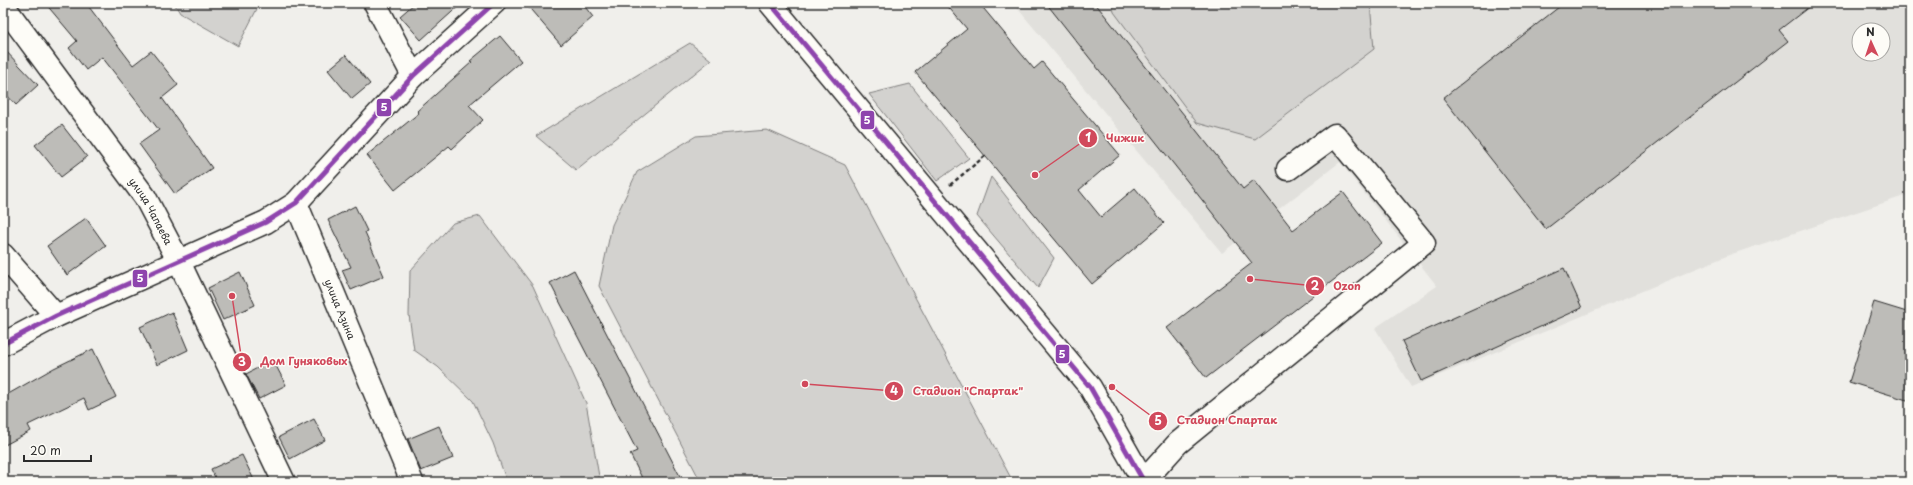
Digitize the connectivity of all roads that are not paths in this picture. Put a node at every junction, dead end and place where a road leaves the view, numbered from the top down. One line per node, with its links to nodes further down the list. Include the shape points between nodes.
1 (375, 3): 5 (street)
2 (494, 3): 5 (street)
3 (770, 3): 14 (street, via 1090,387)
4 (3, 5): 9 (street, улица Чапаева, via 145,197)
5 (413, 76): 7 (street)
6 (1288, 168): 14 (street, via 1335,135 1424,243 1178,443)
7 (296, 203): 9 (street, via 266,222); 13 (street, улица Азина)
8 (3, 256): 10 (street)
9 (179, 262): 10 (street); 12 (street, улица Чапаева)
10 (56, 316): 11 (street)
11 (3, 344)
12 (284, 482)
13 (412, 482)
14 (1144, 482)

